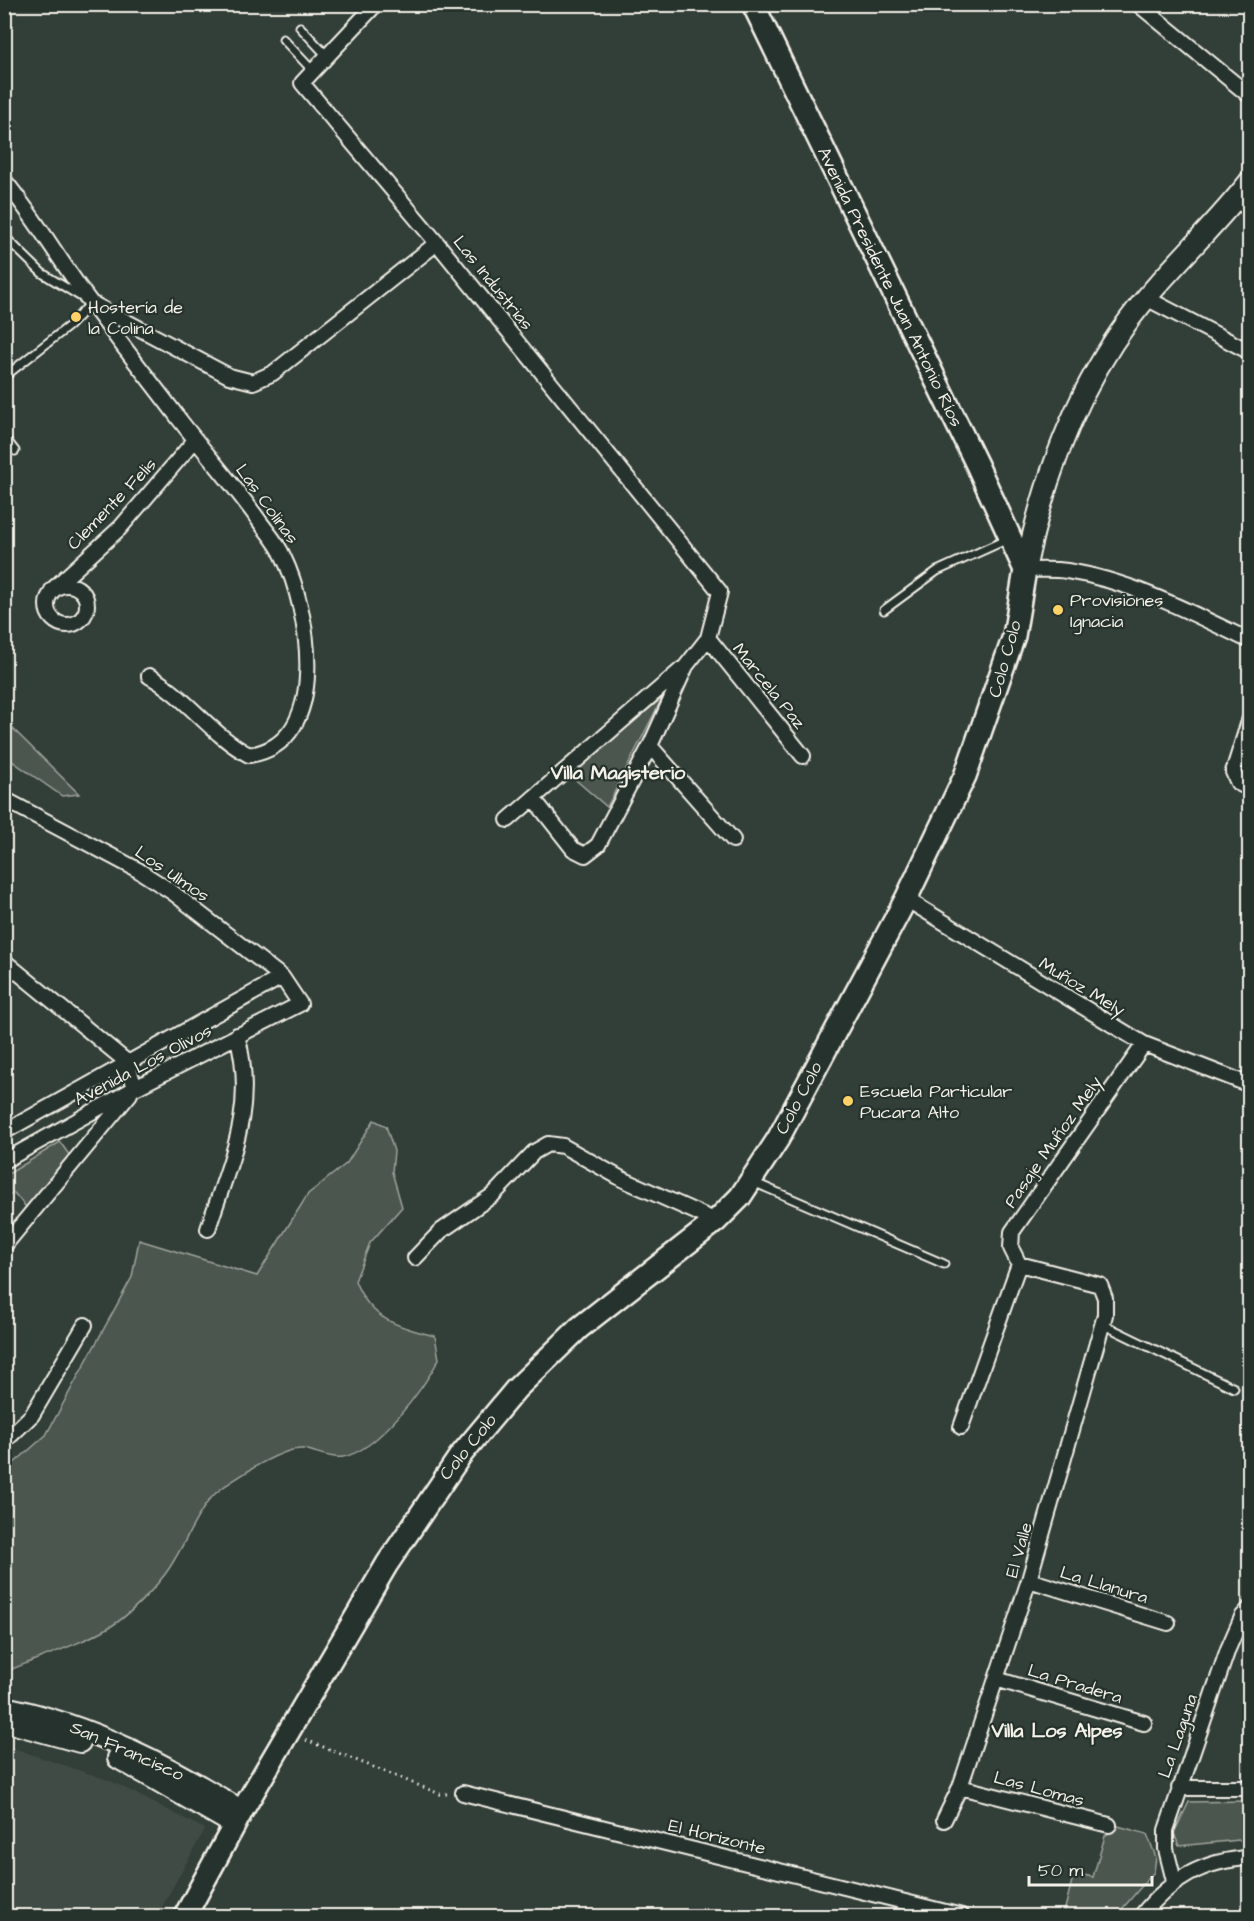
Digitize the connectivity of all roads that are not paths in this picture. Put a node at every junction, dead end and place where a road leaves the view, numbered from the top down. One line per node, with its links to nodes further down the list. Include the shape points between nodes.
1 (376, 4): 6 (street)
2 (753, 4): 21 (main road, Avenida Presidente Juan Antonio Ríos)
3 (1138, 4): 8 (street)
4 (300, 27): 6 (lane)
5 (283, 39): 7 (lane)
6 (327, 56): 7 (street)
7 (313, 71): 13 (street, Las Industrias, via 302,83)
8 (1250, 96)
9 (4, 180): 15 (street, Las Colinas)
10 (1250, 181): 11 (street, Colo Colo)
11 (1243, 205): 14 (street, Colo Colo)
12 (4, 236): 15 (lane, via 42,273)
13 (437, 243): 15 (street, Las Colinas, via 273,372 253,382 229,376); 25 (street, Las Industrias, via 720,592)
14 (1146, 298): 16 (street); 22 (street, Colo Colo, via 1105,359 1071,423 1043,495)
15 (91, 303): 17 (lane, via 69,326); 19 (street, Las Colinas)
16 (1250, 352)
17 (4, 377)
18 (4, 437): 20 (lane)
19 (195, 440): 23 (street, Clemente Felis, via 120,528); 28 (street, Las Colinas, via 282,553 290,572 305,643 307,696 297,719 274,748 249,755 234,747 164,684)
20 (15, 451)
21 (1010, 538): 22 (main road, Avenida Presidente Juan Antonio Ríos); 24 (lane, via 937,571)
22 (1025, 570): 26 (street, via 1066,570 1095,578 1169,602); 37 (main road, Colo Colo, via 1014,636 999,685 965,776)
23 (52, 590)
24 (884, 610)
25 (708, 638): 27 (street); 31 (street, Marcela Paz)
26 (1250, 641)
27 (686, 666): 30 (street); 33 (street)
28 (149, 676)
29 (1250, 718): 32 (street, via 1233,766 1235,778 1242,787)
30 (650, 746): 33 (street, via 598,844 585,855 573,849); 36 (street)
31 (803, 756)
32 (1250, 789)
33 (533, 798): 35 (street)
34 (4, 799): 39 (street, Los Ulmos, via 138,870)
35 (508, 820)
36 (733, 840)
37 (906, 899): 42 (street, Muñoz Mely); 48 (main road, Colo Colo, via 778,1138)
38 (4, 961): 43 (street)
39 (282, 977): 40 (street, Los Ulmos); 43 (street, Avenida Los Olivos)
40 (300, 1004): 41 (street, Avenida Los Olivos)
41 (237, 1035): 45 (street, Avenida Los Olivos); 50 (street, via 245,1081 243,1120)
42 (1144, 1044): 44 (street, Muñoz Mely); 54 (street, Pasaje Muñoz Mely, via 1012,1233 1011,1248)
43 (127, 1062): 45 (street); 46 (street, Avenida Los Olivos)
44 (1250, 1085)
45 (135, 1088): 47 (street, Avenida Los Olivos); 51 (street)
46 (4, 1132)
47 (4, 1161)
48 (750, 1181): 49 (main road, Colo Colo); 53 (lane)
49 (716, 1221): 52 (street, via 622,1179 563,1146 548,1144 534,1152 493,1195 441,1231); 71 (main road, Colo Colo, via 579,1328 487,1422 409,1527)
50 (208, 1228)
51 (4, 1246)
52 (415, 1258)
53 (944, 1264)
54 (1018, 1264): 55 (street, El Valle, via 1100,1285 1106,1305); 58 (street)
55 (1102, 1324): 57 (lane); 60 (street, El Valle)
56 (85, 1325): 59 (street, via 32,1414)
57 (1234, 1388)
58 (960, 1427)
59 (4, 1442)
60 (1029, 1580): 62 (street, La Llanura); 63 (street, El Valle)
61 (1250, 1608): 68 (street, La Laguna, via 1228,1649)
62 (1168, 1623)
63 (996, 1679): 66 (street, La Pradera); 67 (street, El Valle)
64 (4, 1707): 71 (street, San Francisco, via 108,1739 176,1772)
65 (4, 1721): 71 (street, San Francisco, via 113,1755)
66 (1144, 1723)
67 (960, 1787): 72 (street, El Valle); 73 (street, Las Lomas)
68 (1179, 1788): 69 (street); 75 (street, La Laguna, via 1166,1830)
69 (1250, 1788)
70 (463, 1793): 77 (street, El Horizonte)
71 (239, 1818): 76 (main road, Colo Colo)
72 (944, 1820)
73 (1109, 1826)
74 (1250, 1858): 75 (street, via 1223,1860)
75 (1174, 1881): 78 (street)
76 (191, 1910)
77 (955, 1916)
78 (1141, 1917)

